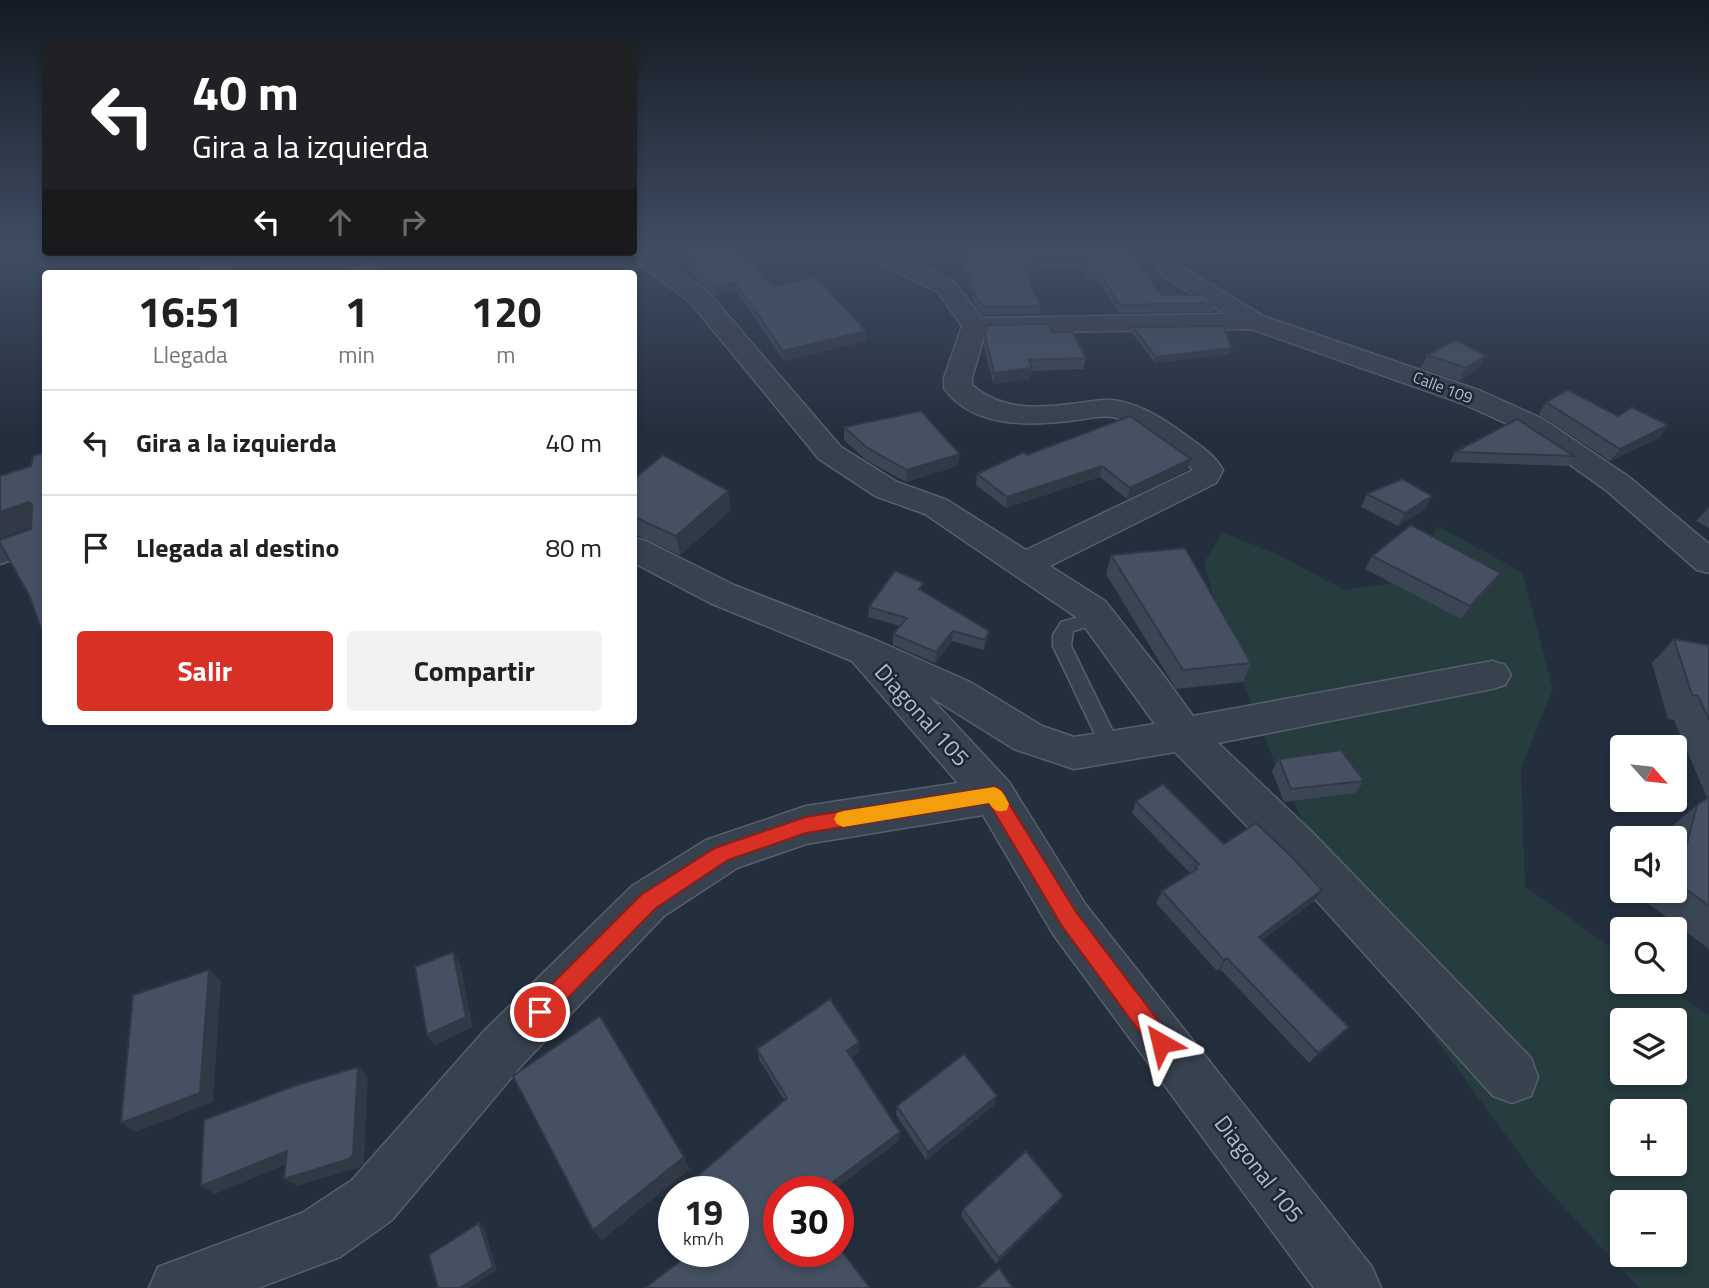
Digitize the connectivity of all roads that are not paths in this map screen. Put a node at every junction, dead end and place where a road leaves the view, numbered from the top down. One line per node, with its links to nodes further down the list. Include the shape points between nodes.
1 (712, 311): 10 (street, via 830,453 886,489 936,507)
2 (964, 311): 5 (street)
3 (1238, 311): 4 (street, Calle 109)
4 (1254, 321): 5 (street); 9 (street, Calle 109, via 1457,392 1533,425 1618,484)
5 (975, 326): 10 (street, via 958,388 984,409 1015,415 1110,408 1125,411 1143,418 1208,470 1205,477)
6 (42, 537): 8 (street)
7 (637, 551): 12 (street, Diagonal 105, via 722,594)
8 (0, 553)
9 (1709, 562)
10 (1027, 564): 11 (street)
11 (1098, 618): 14 (street); 15 (lane, via 1067,626 1062,646)
12 (865, 651): 15 (street, via 956,692 1028,738 1074,753); 16 (street, Diagonal 105)
13 (1492, 674): 14 (street)
14 (1183, 734): 15 (street); 17 (street, via 1295,845)
15 (1111, 748)
16 (994, 794): 18 (street, via 806,825 722,854 649,901 503,1048 372,1200 319,1236); 19 (street, Diagonal 105, via 1069,919)
17 (1512, 1077)
18 (178, 1288)
19 (1351, 1288)

